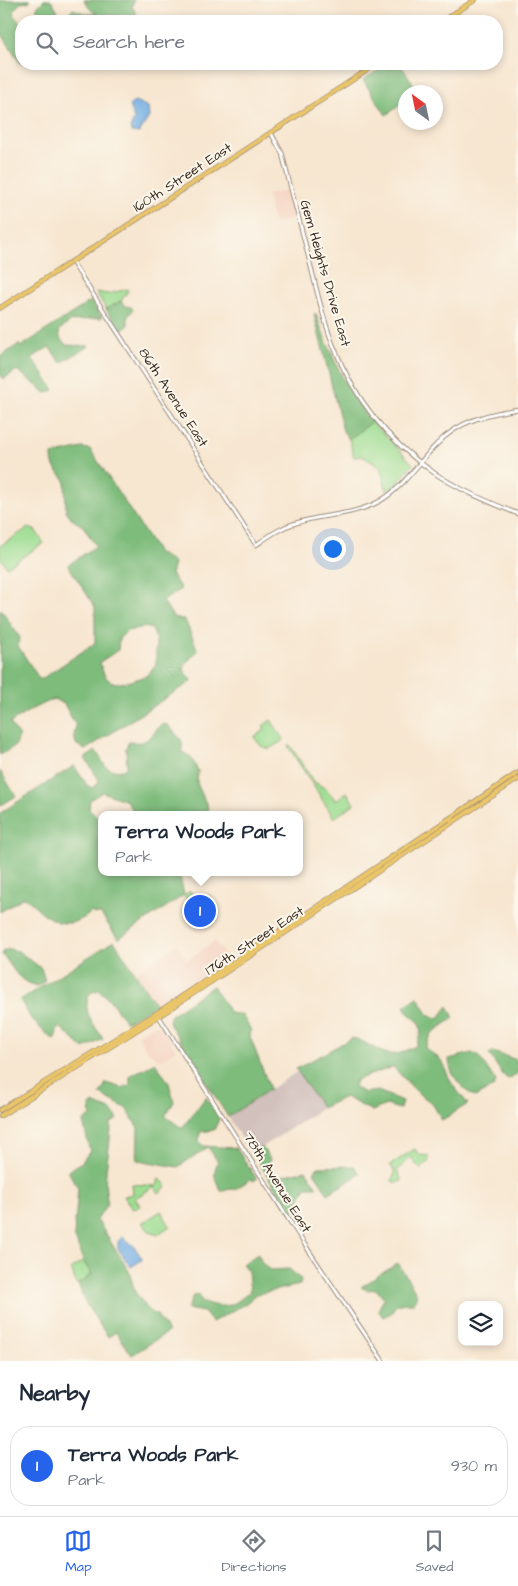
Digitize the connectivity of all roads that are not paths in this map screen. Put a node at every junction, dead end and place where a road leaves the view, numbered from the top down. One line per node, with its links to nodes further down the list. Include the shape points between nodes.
1 (475, 0): 2 (main road)
2 (451, 15)
3 (368, 70): 4 (main road, 160th Street East)
4 (271, 133): 5 (main road, 160th Street East); 8 (street, Gem Heights Drive East, via 282,153 326,326 339,360 371,413 394,440)
5 (72, 262): 6 (main road, 160th Street East); 8 (street, 86th Avenue East, via 256,545 296,522 352,512 372,504 396,490)
6 (0, 308)
7 (518, 409): 8 (street, via 467,422 440,441)
8 (421, 463): 9 (street, Gem Heights Drive East, via 470,493)
9 (518, 514)
10 (518, 776): 11 (main road, 176th Street East); 12 (main road, 176th Street East)
11 (438, 825): 12 (main road); 13 (main road, 176th Street East)
12 (405, 852): 14 (main road, 176th Street East)
13 (350, 883): 14 (main road, via 348,888 318,908); 15 (main road, 176th Street East)
14 (319, 911): 16 (main road, 176th Street East)
15 (300, 918): 16 (main road); 17 (main road, 176th Street East)
16 (269, 943): 17 (main road, 176th Street East)
17 (158, 1014): 18 (main road, 176th Street East); 19 (main road, 176th Street East); 22 (street, 78th Avenue East)
18 (64, 1072): 19 (main road); 20 (main road, 176th Street East)
19 (56, 1081): 21 (main road, 176th Street East)
20 (0, 1110)
21 (0, 1116)
22 (383, 1361)

